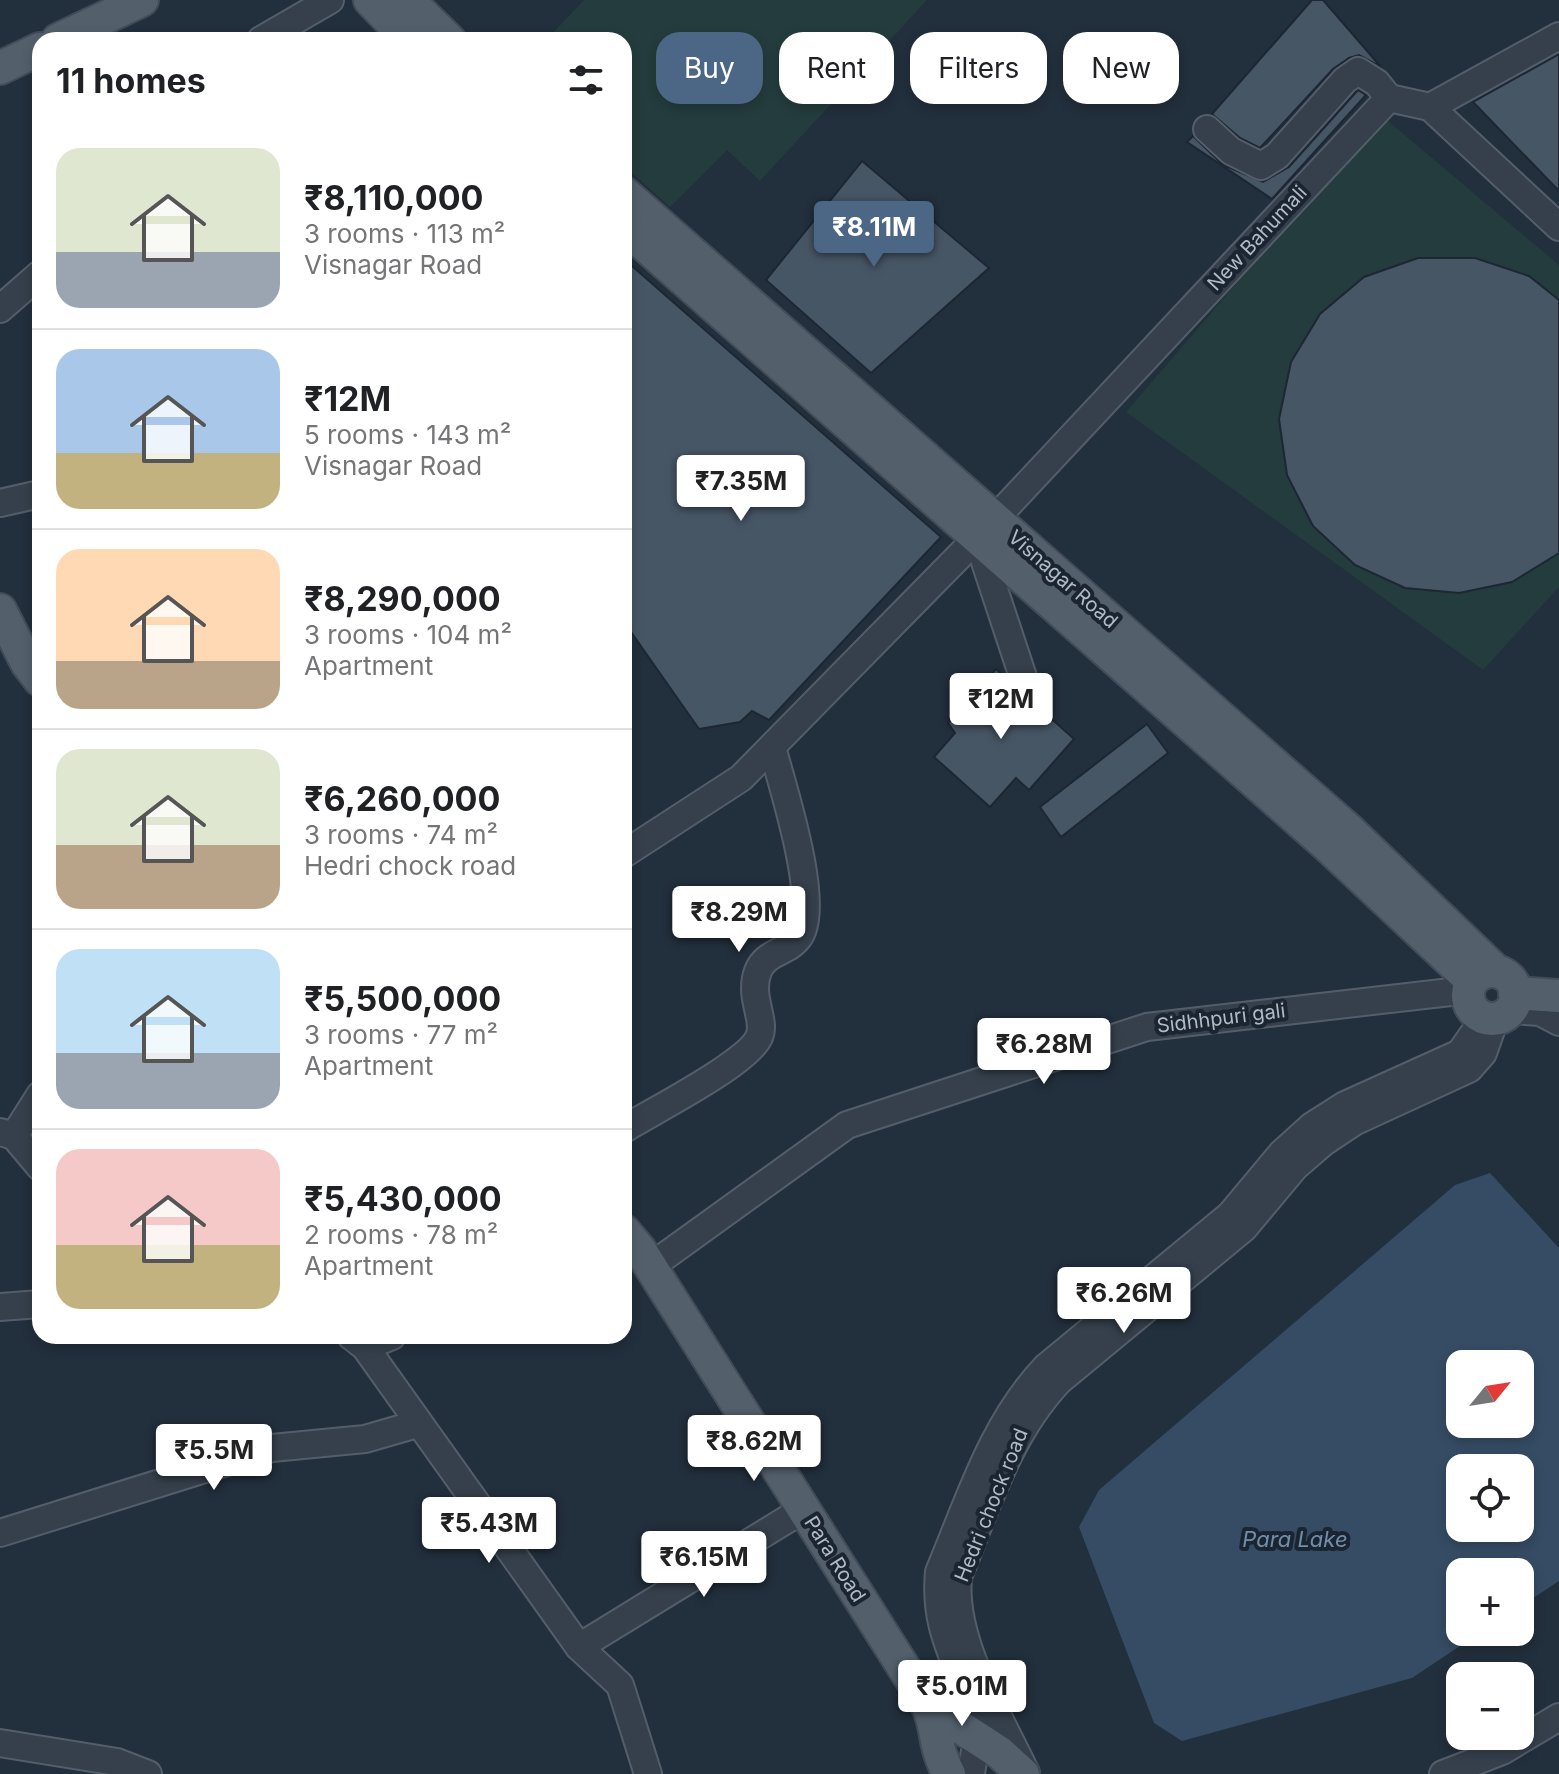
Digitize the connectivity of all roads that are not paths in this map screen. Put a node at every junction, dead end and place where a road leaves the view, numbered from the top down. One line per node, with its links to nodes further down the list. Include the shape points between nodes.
1 (142, 0): 5 (main road)
2 (330, 0): 6 (street)
3 (370, 0): 7 (main road)
4 (408, 0): 8 (main road)
5 (75, 32)
6 (275, 32)
7 (401, 32)
8 (441, 32)
9 (1559, 36): 13 (street)
10 (32, 53): 11 (main road)
11 (0, 68)
12 (1389, 98): 13 (street); 14 (street, via 1358,71 1277,156 1261,166 1246,162); 22 (street, New Bahumali)
13 (1430, 107): 16 (street)
14 (1207, 129)
15 (632, 200): 22 (main road, Visnagar Road)
16 (1559, 227)
17 (632, 234): 22 (main road, Visnagar Road)
18 (32, 281): 19 (street)
19 (0, 309)
20 (32, 496): 21 (street)
21 (0, 503)
22 (986, 528): 25 (street); 26 (street, New Bahumali); 29 (main road, Visnagar Road)
23 (0, 610): 24 (main road)
24 (32, 670)
25 (1027, 689)
26 (772, 747): 27 (street, New Bahumali, via 741,778); 32 (street, via 805,876 805,923 798,939 765,958 758,972 753,991 762,1029 759,1039 742,1058)
27 (632, 849)
28 (1559, 996): 29 (main road)
29 (1491, 997): 30 (street, Sidhhpuri gali); 36 (street, Sidhhpuri gali, via 1147,1027 847,1125); 47 (street, Hedri chock road, via 1483,1053 1469,1069 1354,1122 1324,1142 1295,1167 1244,1228 1036,1404 1018,1434 958,1577 956,1596); 47 (street, Hedri chock road, via 1460,1053 1345,1105 1312,1126 1230,1215 1021,1393 1001,1425 939,1572 943,1639)
30 (1559, 1022)
31 (32, 1104): 33 (street)
32 (632, 1124)
33 (7, 1134): 34 (street)
34 (32, 1159)
35 (632, 1243): 36 (main road, Para Road)
36 (650, 1267): 41 (main road, Para Road)
37 (32, 1305): 38 (street)
38 (0, 1307)
39 (360, 1344): 40 (street)
40 (417, 1424): 42 (street, via 365,1439 272,1448); 43 (street)
41 (804, 1509): 43 (street); 44 (main road, Para Road)
42 (0, 1533)
43 (579, 1647): 49 (street, via 620,1685)
44 (928, 1706): 47 (main road); 47 (main road, Para Road, via 934,1741)
45 (1559, 1717): 50 (street, via 1502,1751)
46 (0, 1743): 48 (street, via 117,1762)
47 (988, 1764)
48 (148, 1774)
49 (648, 1774)
50 (1443, 1774)

